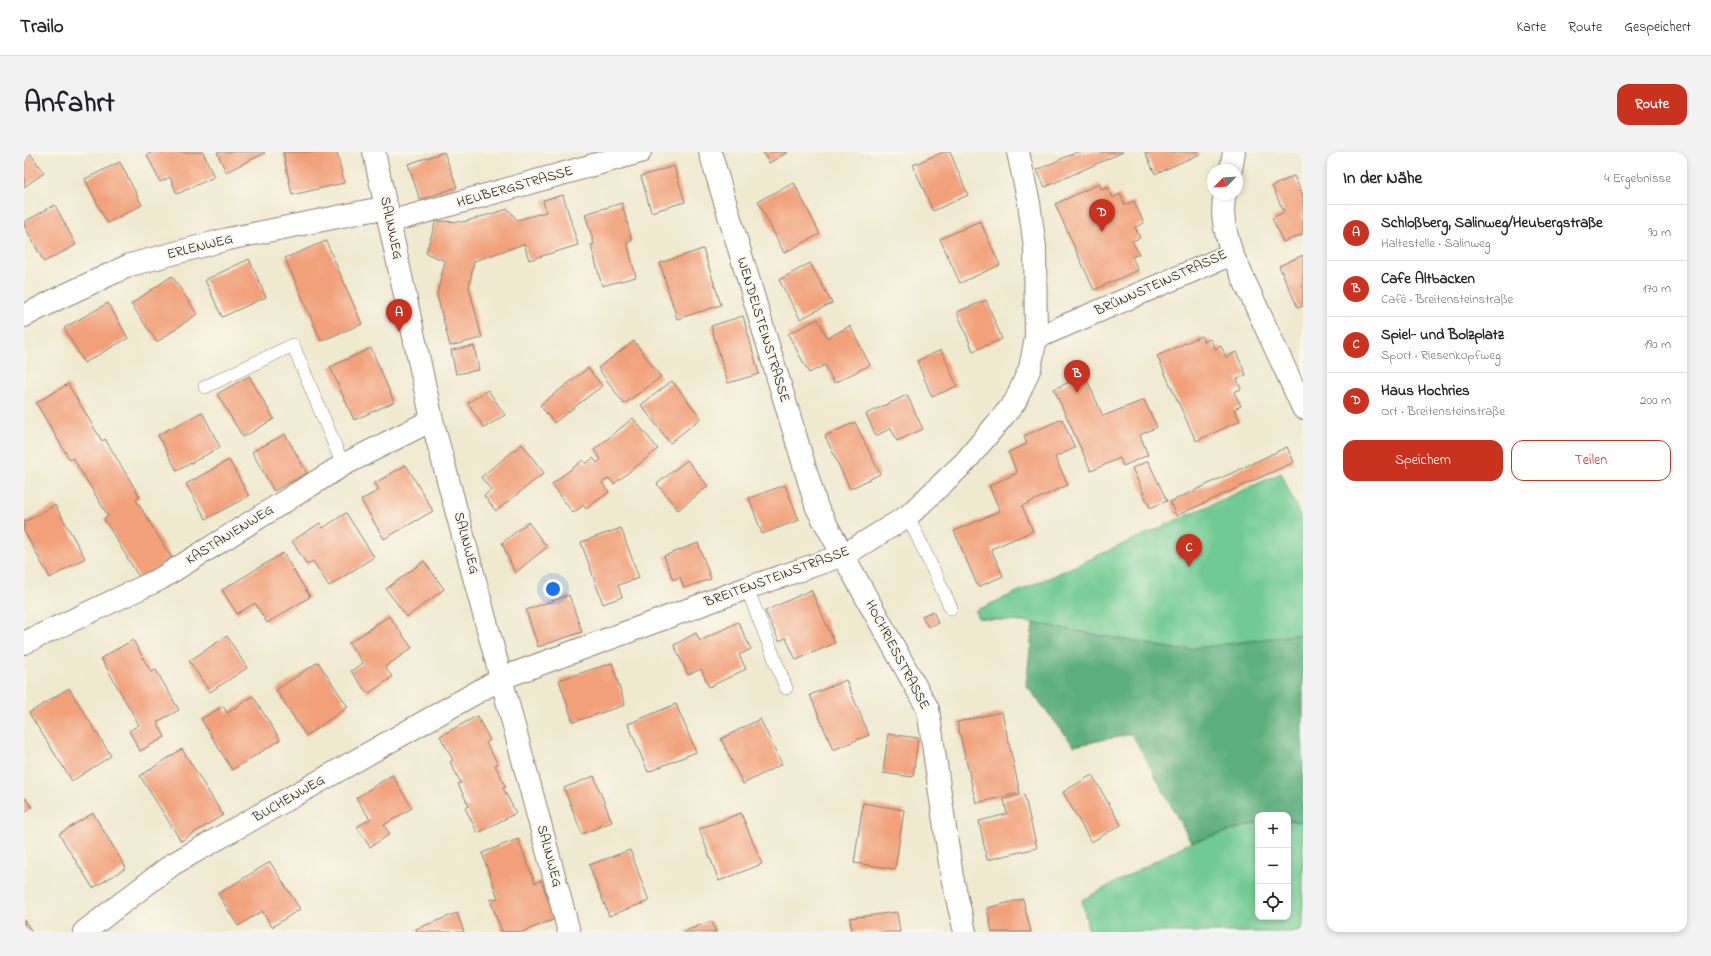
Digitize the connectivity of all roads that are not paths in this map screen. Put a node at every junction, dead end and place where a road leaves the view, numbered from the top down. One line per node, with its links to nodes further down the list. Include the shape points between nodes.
1 (374, 152): 8 (street, SALINWEG)
2 (640, 152): 8 (street, HEUBERGSTRASSE)
3 (710, 152): 16 (street, WENDELSTEINSTRASSE)
4 (1018, 152): 11 (street, BREITENSTEINSTRASSE, via 1035,247)
5 (1234, 152): 6 (street)
6 (1232, 164)
7 (1224, 200): 9 (street, BRÜNNSTEINSTRASSE, via 1224,230)
8 (388, 215): 10 (street, ERLENWEG, via 228,239 130,265); 14 (street, SALINWEG)
9 (1232, 254): 11 (street, BRÜNNSTEINSTRASSE); 13 (street)
10 (24, 316)
11 (1036, 338): 17 (street, BREITENSTEINSTRASSE, via 1030,368 1015,402 965,462)
12 (205, 387): 15 (lane, via 293,345)
13 (1303, 408)
14 (432, 420): 15 (street, KASTANIENWEG); 22 (street, SALINWEG)
15 (342, 465): 21 (street, KASTANIENWEG, via 160,579)
16 (817, 508): 18 (street, HOCHRIESSTRASSE)
17 (908, 516): 18 (street, BREITENSTEINSTRASSE); 20 (lane)
18 (844, 555): 19 (street, BREITENSTEINSTRASSE); 26 (street, HOCHRIESSTRASSE, via 928,709 952,877)
19 (747, 588): 22 (street, BREITENSTEINSTRASSE); 23 (lane)
20 (951, 608)
21 (24, 644)
22 (502, 678): 24 (street, BUCHENWEG, via 173,864); 25 (street, SALINWEG)
23 (786, 688)
24 (84, 932)
25 (569, 932)
26 (965, 932)

